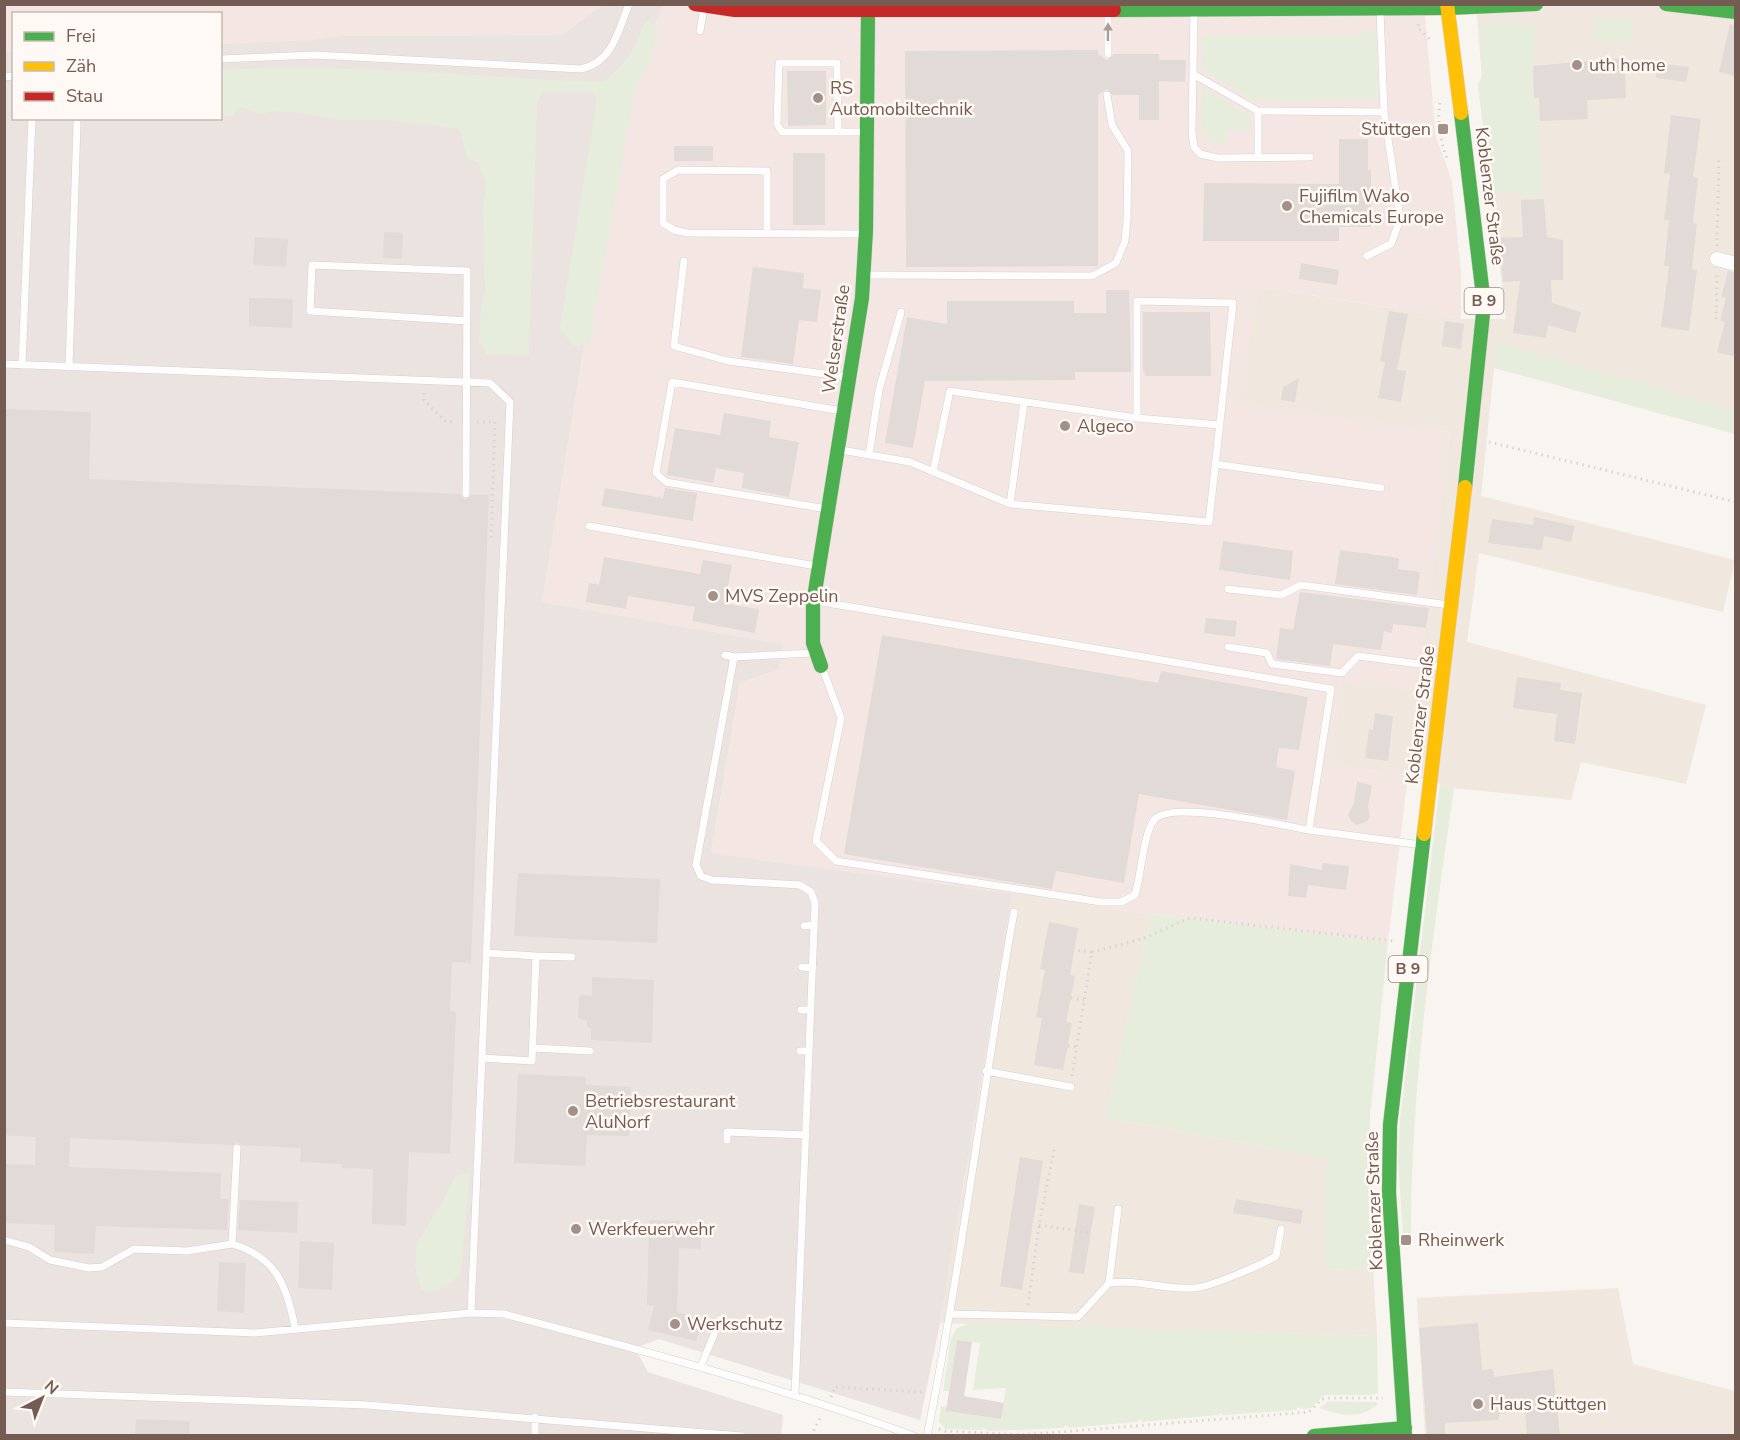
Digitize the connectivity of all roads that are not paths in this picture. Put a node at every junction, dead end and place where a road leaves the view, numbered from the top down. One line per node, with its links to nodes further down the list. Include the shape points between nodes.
1 (629, 4): 14 (lane, via 610,51 597,64 581,69 316,55)
2 (1536, 4): 5 (street)
3 (1667, 5): 11 (street)
4 (700, 6): 10 (street); 12 (lane)
5 (1448, 6): 7 (street); 55 (street, Koblenzer Straße / B 9, via 1484,304)
6 (1164, 7): 8 (street); 9 (street)
7 (1382, 7): 9 (street); 18 (lane)
8 (1108, 10): 10 (street); 13 (lane, one-way to 8)
9 (1194, 10): 15 (lane)
10 (868, 11): 22 (street, Welserstraße)
11 (1736, 12)
12 (700, 31)
13 (1108, 54)
14 (222, 59)
15 (1193, 74): 17 (lane); 23 (lane, via 1194,147 1207,158)
16 (1107, 95): 31 (lane, via 1112,124 1128,151 1125,241 1116,263 1092,276 1069,278)
17 (1258, 111): 18 (lane); 23 (lane)
18 (1384, 111): 27 (lane, via 1398,225 1390,244)
19 (32, 120): 35 (lane)
20 (77, 124): 36 (lane)
21 (838, 132): 21 (lane, via 782,132 777,124 779,63 837,63); 22 (lane)
22 (867, 132): 26 (street, Welserstraße)
23 (1258, 157): 24 (lane)
24 (1310, 157)
25 (767, 234): 25 (lane, via 674,230 663,223 663,178 678,170 767,171); 26 (lane)
26 (865, 234): 31 (street, Welserstraße)
27 (1367, 255)
28 (1717, 259): 30 (street)
29 (684, 261): 37 (lane, via 674,346 728,361)
30 (1736, 264)
31 (863, 275): 37 (street, Welserstraße)
32 (901, 312): 44 (lane, via 879,390)
33 (467, 321): 33 (lane, via 310,311 312,265 468,271); 38 (lane)
34 (4, 364): 35 (lane)
35 (22, 365): 36 (lane)
36 (69, 367): 38 (lane)
37 (850, 377): 40 (street, Welserstraße)
38 (467, 382): 48 (lane); 69 (lane, via 490,382 510,402)
39 (1024, 402): 41 (lane); 46 (lane, via 950,391); 49 (lane)
40 (844, 411): 43 (street, Welserstraße); 50 (lane, via 672,382 656,473 666,482)
41 (1137, 418): 42 (lane); 42 (lane, via 1137,301 1233,303)
42 (1220, 425): 45 (lane)
43 (838, 449): 44 (lane); 50 (street, Welserstraße)
44 (869, 455): 46 (lane, via 910,462)
45 (1215, 464): 47 (lane); 49 (lane, via 1209,522)
46 (933, 471): 49 (lane)
47 (1381, 488)
48 (466, 494)
49 (1010, 504)
50 (828, 509): 52 (street, Welserstraße)
51 (590, 526): 52 (lane)
52 (819, 566): 54 (street, Welserstraße)
53 (1228, 589): 55 (lane, via 1281,595 1301,585)
54 (813, 601): 57 (street, Welserstraße); 64 (lane, via 1331,689)
55 (1451, 606): 61 (street, Koblenzer Straße / B 9)
56 (1228, 647): 61 (lane, via 1267,653 1272,664 1342,673 1358,656)
57 (813, 653): 59 (lane); 60 (street, Welserstraße)
58 (724, 655): 59 (lane)
59 (734, 657): 63 (lane)
60 (821, 666): 64 (lane, via 841,717 816,841 836,861 1121,902 1135,895 1148,836 1154,820 1163,814 1192,811)
61 (1444, 668): 65 (street, Koblenzer Straße / B 9)
62 (717, 698): 63 (lane)
63 (726, 699): 67 (lane, via 706,785 696,865 701,876 712,880 800,885 811,892 815,903)
64 (1309, 830): 65 (lane)
65 (1423, 845): 102 (street, Koblenzer Straße / B 9, via 1388,1162)
66 (1014, 912): 81 (lane)
67 (814, 925): 68 (lane); 73 (lane)
68 (804, 926)
69 (486, 953): 70 (lane); 80 (lane)
70 (536, 956): 71 (lane); 76 (lane)
71 (572, 957)
72 (802, 967): 73 (lane)
73 (813, 968): 75 (lane)
74 (801, 1010): 75 (lane)
75 (811, 1010): 79 (lane)
76 (533, 1048): 77 (lane); 80 (lane, via 532,1060)
77 (590, 1051)
78 (800, 1051): 79 (lane)
79 (809, 1051): 84 (lane)
80 (482, 1058): 93 (lane)
81 (986, 1071): 82 (lane); 94 (lane)
82 (1071, 1087)
83 (798, 1095): 84 (lane)
84 (807, 1095): 85 (lane)
85 (806, 1135): 86 (lane, via 727,1132); 100 (lane)
86 (727, 1140)
87 (237, 1148): 91 (lane)
88 (1118, 1209): 92 (lane)
89 (1281, 1229): 92 (lane, via 1275,1256 1261,1266 1195,1289)
90 (4, 1240): 91 (lane, via 29,1247 50,1260 89,1268 102,1267 134,1249 187,1251)
91 (232, 1244): 97 (lane, via 245,1248 280,1278 288,1292)
92 (1109, 1283): 94 (lane, via 1078,1317)
93 (471, 1313): 97 (lane); 98 (lane, via 504,1314)
94 (950, 1314): 106 (lane)
95 (720, 1320): 98 (lane)
96 (4, 1323): 97 (lane, via 255,1333)
97 (295, 1328)
98 (700, 1366): 100 (lane)
99 (4, 1392): 101 (lane, via 367,1405)
100 (795, 1395): 105 (lane)
101 (535, 1417): 103 (lane); 104 (lane)
102 (1405, 1432): 107 (street, Koblenzer Straße, via 1381,1430)
103 (535, 1436)
104 (742, 1436)
105 (914, 1436)
106 (927, 1436)
107 (1314, 1436)

